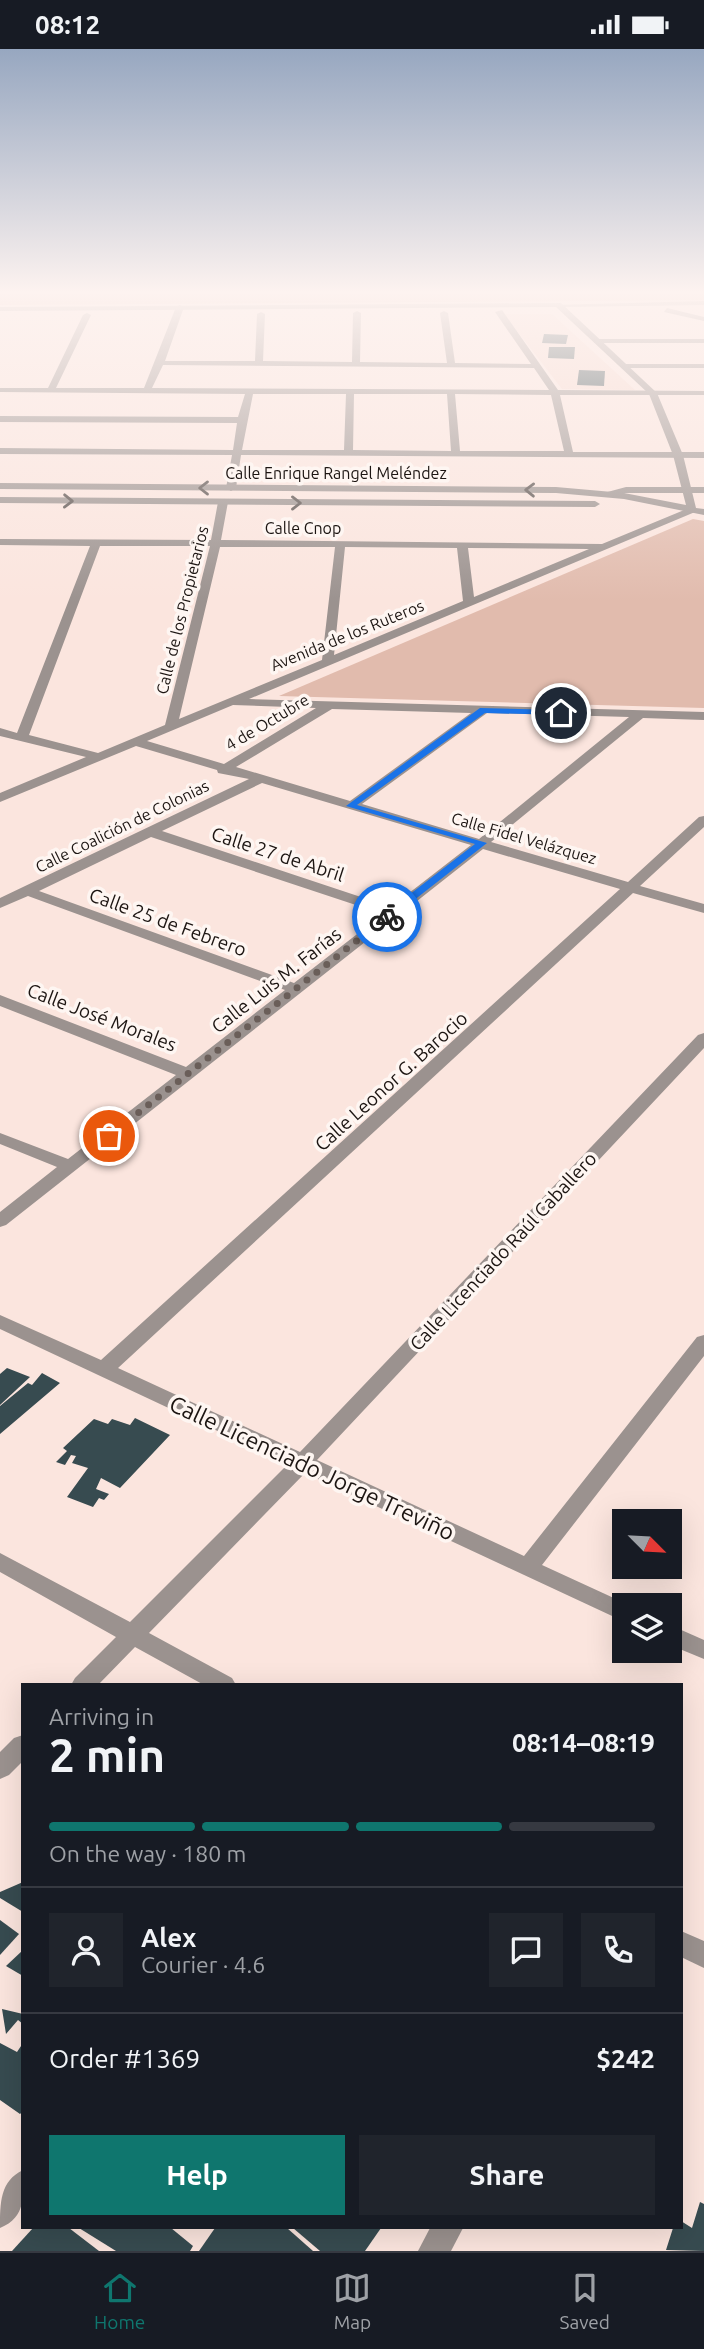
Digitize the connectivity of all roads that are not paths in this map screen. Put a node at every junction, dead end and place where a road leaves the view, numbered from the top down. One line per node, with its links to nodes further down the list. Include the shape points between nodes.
1 (249, 396): 7 (street)
2 (350, 396): 10 (street)
3 (451, 396): 11 (street)
4 (556, 396): 12 (street)
5 (654, 396): 13 (street)
6 (0, 419): 7 (street)
7 (242, 420): 9 (street)
8 (0, 451): 9 (street)
9 (237, 452): 10 (street); 16 (street)
10 (348, 452): 11 (street)
11 (456, 453): 12 (street)
12 (569, 453): 13 (street)
13 (678, 455): 14 (street); 17 (street)
14 (704, 455)
15 (0, 487): 16 (street, Calle Enrique Rangel Meléndez, one-way to 15)
16 (231, 488): 19 (street, Calle Enrique Rangel Meléndez, one-way to 16)
17 (688, 490): 18 (street); 20 (street); 26 (street)
18 (704, 490)
19 (574, 491): 20 (street, Calle Enrique Rangel Meléndez); 24 (street, via 582,498)
20 (605, 493): 25 (street, Calle Enrique Rangel Meléndez)
21 (0, 501): 22 (street, Calle Enrique Rangel Meléndez, one-way to 22)
22 (223, 502): 24 (street, Calle Enrique Rangel Meléndez, one-way to 24); 29 (street, Calle de los Propietarios)
23 (704, 502): 26 (street, Avenida de los Ruteros)
24 (574, 503): 25 (street, Calle Enrique Rangel Meléndez)
25 (670, 506): 26 (street, Calle Enrique Rangel Meléndez)
26 (696, 509): 32 (street, Avenida de los Ruteros)
27 (0, 542): 28 (street, Calle Cnop)
28 (96, 542): 29 (street, Calle Cnop); 42 (street)
29 (216, 543): 30 (street, Calle Cnop); 40 (street, Calle de los Propietarios)
30 (340, 544): 31 (street, Calle Cnop); 34 (street)
31 (462, 544): 32 (street, Calle Cnop); 33 (street)
32 (606, 546): 33 (street, Avenida de los Ruteros)
33 (469, 602): 34 (street, Avenida de los Ruteros)
34 (328, 660): 35 (street, Avenida de los Ruteros)
35 (226, 702): 36 (street); 40 (street, Avenida de los Ruteros)
36 (329, 705): 37 (street); 45 (street, 4 de Octubre)
37 (483, 710): 38 (street); 48 (street)
38 (639, 715): 39 (street); 51 (street, Calle Luis M. Farías)
39 (704, 716)
40 (171, 725): 43 (street, Avenida de los Ruteros)
41 (0, 732): 42 (street)
42 (22, 737): 44 (street)
43 (132, 741): 44 (street, Avenida de los Ruteros); 45 (street, Calle Fidel Velázquez)
44 (96, 756): 47 (street, Avenida de los Ruteros)
45 (223, 769): 46 (street, Calle Fidel Velázquez)
46 (258, 780): 48 (street, Calle Fidel Velázquez); 50 (street, Calle Coalición de Colonias)
47 (0, 798)
48 (351, 806): 51 (street, Calle Fidel Velázquez)
49 (704, 820): 52 (street, Calle Leonor G. Barocio)
50 (151, 832): 53 (street, Calle Coalición de Colonias); 56 (street, Calle 27 de Abril)
51 (482, 843): 52 (street, Calle Fidel Velázquez); 56 (street, Calle Luis M. Farías)
52 (632, 888): 55 (street, Calle Fidel Velázquez); 66 (street, Calle Leonor G. Barocio)
53 (27, 891): 54 (street, Calle Coalición de Colonias); 57 (street, Calle 25 de Febrero)
54 (0, 904)
55 (704, 909)
56 (392, 912): 57 (street, Calle Luis M. Farías)
57 (297, 989): 60 (street, Calle Luis M. Farías)
58 (0, 1000): 60 (street, Calle José Morales)
59 (704, 1038): 67 (street, Calle Licenciado Raúl Caballero)
60 (188, 1074): 62 (street, Calle Luis M. Farías)
61 (0, 1138): 62 (street)
62 (69, 1166): 63 (street, Calle Luis M. Farías)
63 (0, 1221)
64 (0, 1321): 66 (street, Calle Licenciado Jorge Treviño)
65 (704, 1342): 69 (street)
66 (103, 1370): 67 (street, Calle Licenciado Jorge Treviño)
67 (302, 1463): 69 (street, Calle Licenciado Jorge Treviño); 71 (street, Calle Licenciado Raúl Caballero)
68 (0, 1562): 71 (street)
69 (527, 1568): 70 (street, Calle Licenciado Jorge Treviño)
70 (612, 1607)
71 (134, 1635): 74 (street, Calle Licenciado Raúl Caballero); 75 (street)
72 (682, 1640): 73 (street)
73 (704, 1650)
74 (85, 1683)
75 (220, 1683)
76 (21, 1747): 77 (street)
77 (0, 1768)
78 (683, 1944): 79 (street)
79 (704, 1955)
80 (21, 2187): 81 (street)
81 (0, 2213)
82 (447, 2229): 83 (street)
83 (433, 2251)

